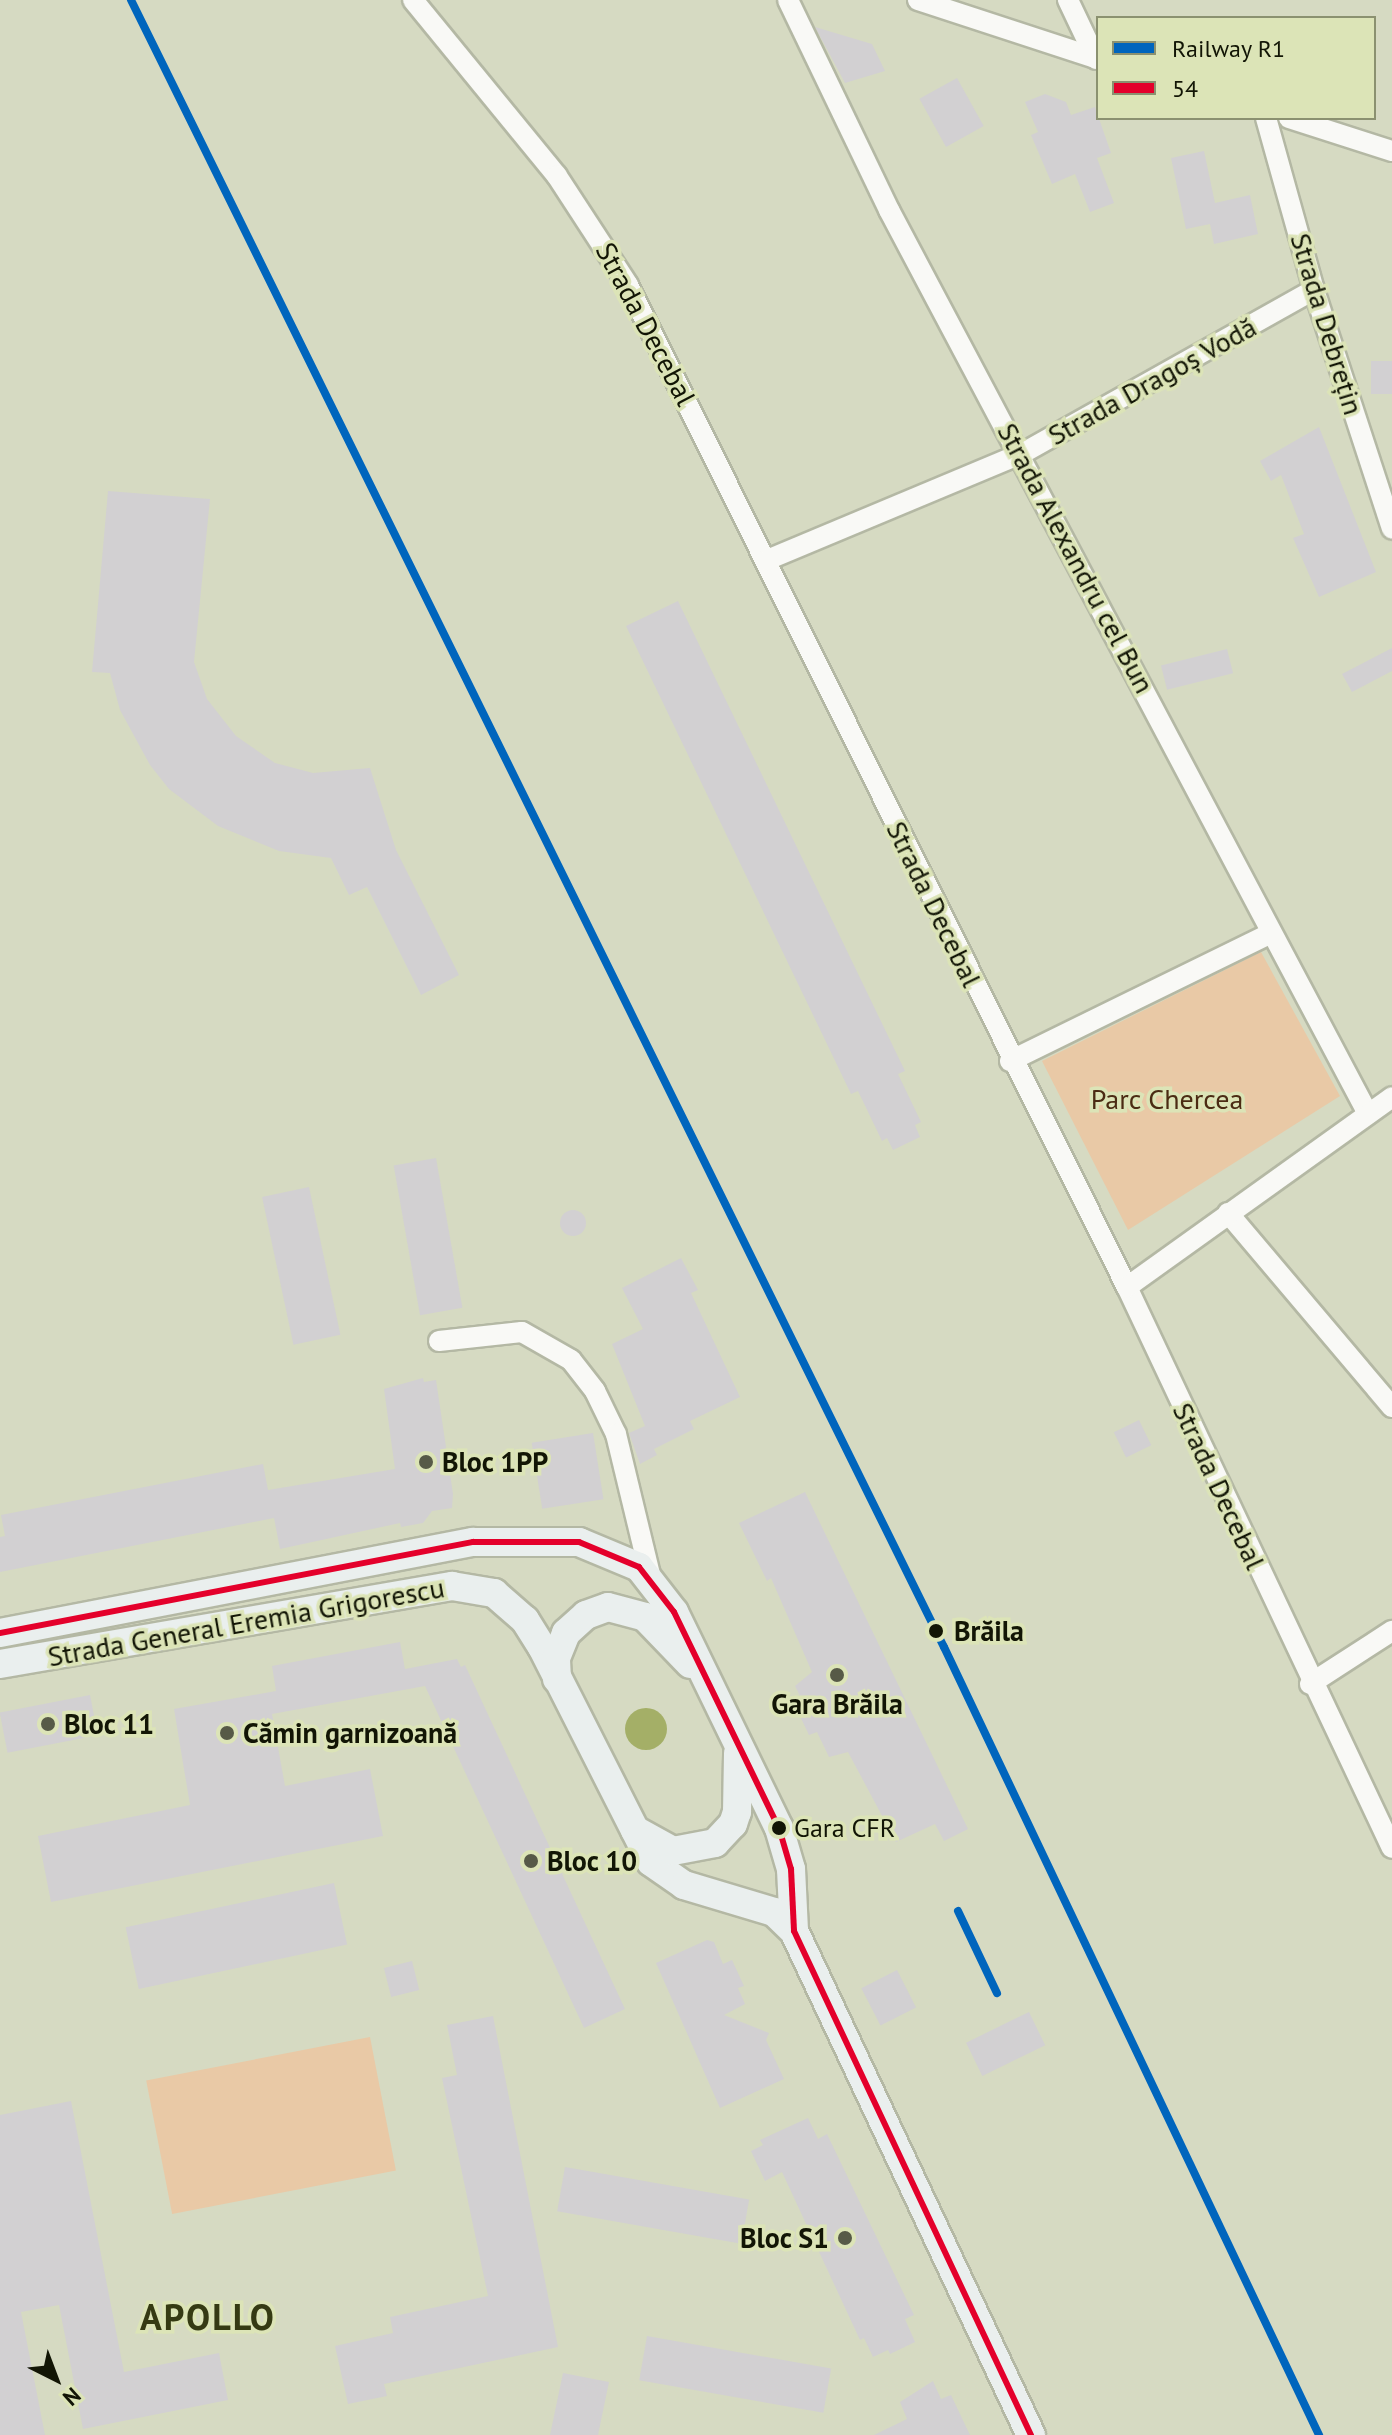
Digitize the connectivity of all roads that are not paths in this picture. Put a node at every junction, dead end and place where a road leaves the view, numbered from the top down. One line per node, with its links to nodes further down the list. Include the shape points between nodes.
1 (413, 0): 13 (street, Strada Decebal, via 595,228)
2 (788, 0): 11 (street, Strada Alexandru cel Bun, via 889,210)
3 (918, 0): 6 (street)
4 (1068, 0): 5 (street)
5 (1096, 57)
6 (1096, 59)
7 (1267, 120): 10 (street, Strada Debrețin)
8 (1295, 120): 9 (street)
9 (1392, 151)
10 (1314, 290): 11 (street, Strada Dragoș Vodă); 12 (street, Strada Debrețin)
11 (1023, 453): 13 (street, Strada Dragoș Vodă); 14 (street, Strada Alexandru cel Bun)
12 (1392, 529)
13 (767, 560): 15 (street, Strada Decebal)
14 (1271, 933): 15 (street); 17 (street, Strada Alexandru cel Bun)
15 (1010, 1061): 19 (street, Strada Decebal)
16 (1392, 1097): 17 (street)
17 (1368, 1114): 18 (street)
18 (1228, 1213): 19 (street); 21 (street)
19 (1127, 1287): 28 (street, Strada Decebal)
20 (439, 1341): 22 (street, via 522,1332 571,1360 595,1391 616,1434)
21 (1392, 1407)
22 (651, 1579): 24 (street, Strada General Eremia Grigorescu, via 604,1548 545,1538 473,1542); 27 (street, via 674,1612)
23 (1392, 1631): 28 (street)
24 (0, 1633)
25 (0, 1664): 26 (street, Strada General Eremia Grigorescu, via 471,1586 494,1593 520,1614)
26 (557, 1679): 27 (street, via 556,1658 566,1633 586,1615 608,1607 645,1617); 30 (street, Strada General Eremia Grigorescu)
27 (708, 1684): 29 (street)
28 (1310, 1684): 31 (street, Strada Decebal)
29 (738, 1747): 30 (street, via 737,1812 726,1834 701,1849 673,1851); 32 (street, via 786,1849)
30 (631, 1827): 32 (street, Strada General Eremia Grigorescu, via 661,1872 684,1885 761,1907)
31 (1392, 1848)
32 (794, 1931): 33 (street)
33 (1031, 2435)

